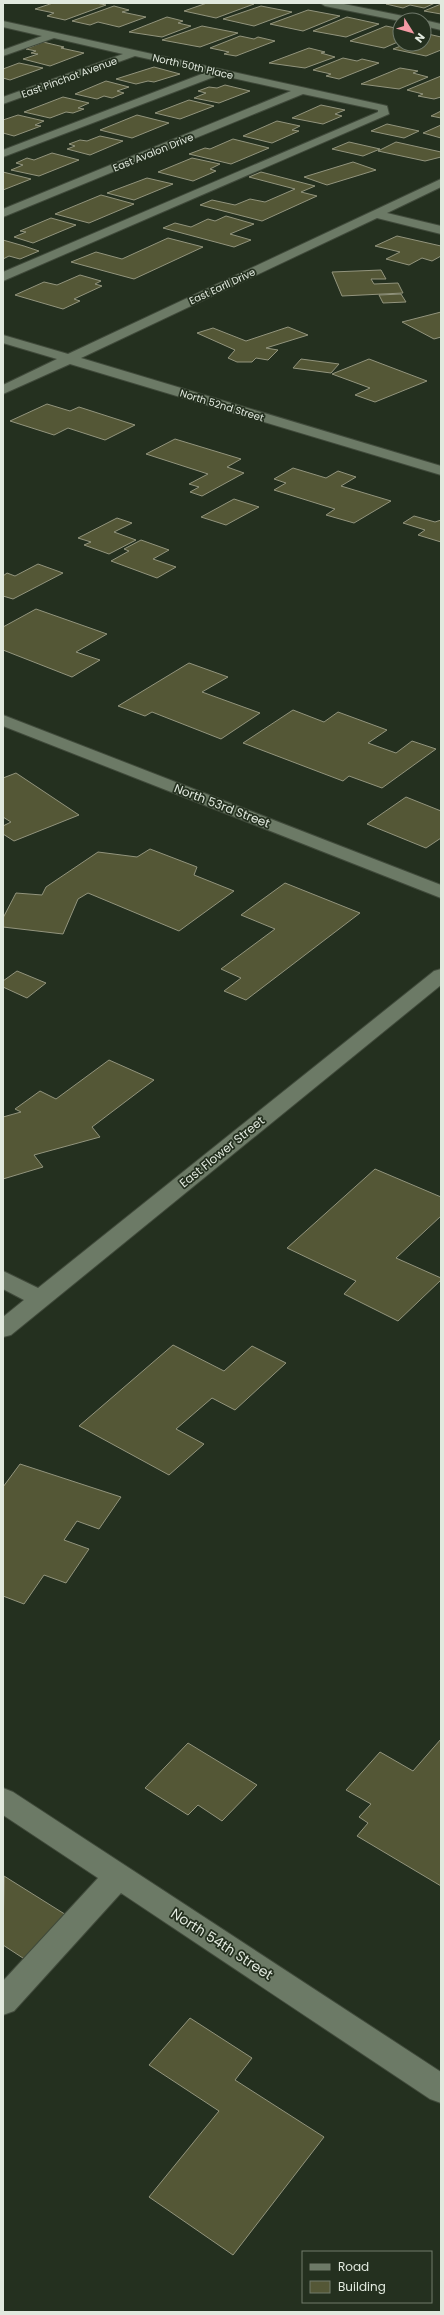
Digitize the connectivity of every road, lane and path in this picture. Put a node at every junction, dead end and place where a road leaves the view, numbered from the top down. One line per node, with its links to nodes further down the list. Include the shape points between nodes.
1 (326, 3): 2 (street)
2 (392, 17)
3 (3, 24): 4 (street, North 50th Place)
4 (54, 35): 5 (street); 6 (street, North 50th Place)
5 (3, 53)
6 (134, 53): 7 (street, North 50th Place); 9 (street, East Pinchot Avenue)
7 (217, 72): 8 (street, North 50th Place); 10 (street)
8 (303, 90): 12 (street, East Avalon Drive); 15 (street, North 50th Place, via 383,108 384,114)
9 (3, 101)
10 (3, 154)
11 (441, 183): 13 (street, East Earll Drive)
12 (3, 213)
13 (374, 214): 14 (street); 17 (street, East Earll Drive)
14 (441, 230)
15 (3, 277)
16 (3, 340): 17 (street, North 52nd Street)
17 (69, 359): 18 (street, East Earll Drive); 19 (street, North 52nd Street)
18 (3, 390)
19 (441, 471)
20 (3, 720): 21 (street, North 53rd Street)
21 (441, 892)
22 (441, 975): 24 (street, East Flower Street)
23 (3, 1279): 24 (street)
24 (40, 1299): 25 (street, East Flower Street)
25 (3, 1329)
26 (3, 1800): 27 (street, North 54th Street)
27 (119, 1876): 28 (street); 29 (street, North 54th Street)
28 (3, 2002)
29 (441, 2089)

